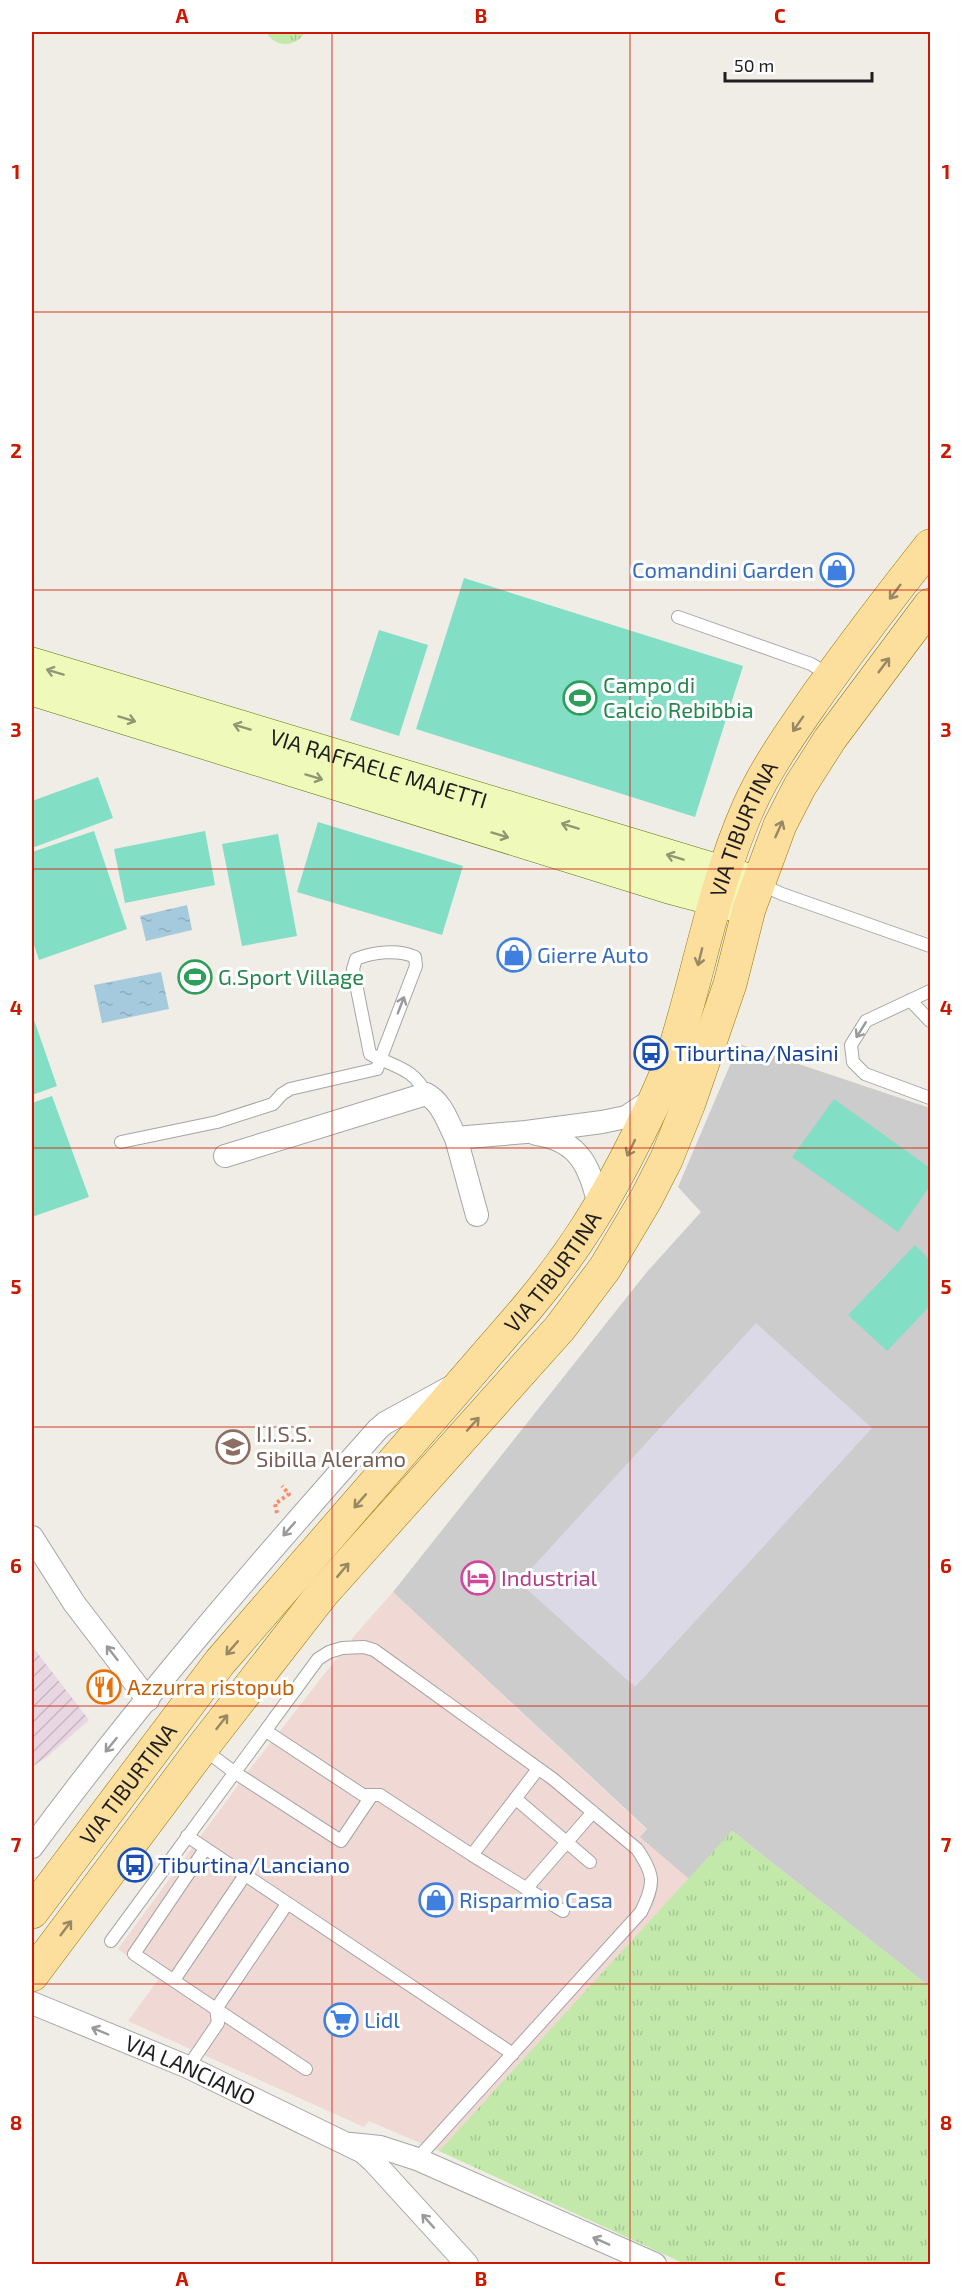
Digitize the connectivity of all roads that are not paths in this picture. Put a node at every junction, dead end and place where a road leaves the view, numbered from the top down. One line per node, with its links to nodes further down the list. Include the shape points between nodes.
1 (930, 546): 5 (main road, VIA TIBURTINA, one-way to 5)
2 (930, 604): 9 (main road, VIA TIBURTINA, one-way to 2, via 780,825 812,767)
3 (678, 617): 5 (lane, via 811,664)
4 (32, 664): 7 (street, VIA RAFFAELE MAJETTI, one-way to 4)
5 (831, 676): 8 (main road, VIA TIBURTINA, one-way to 8, via 758,789)
6 (32, 689): 7 (street, VIA RAFFAELE MAJETTI, one-way to 7)
7 (622, 857): 8 (street, VIA RAFFAELE MAJETTI)
8 (719, 886): 9 (street, VIA RAFFAELE MAJETTI); 16 (main road, VIA TIBURTINA, one-way to 16, via 672,1059)
9 (764, 898): 10 (lane); 28 (main road, VIA TIBURTINA, one-way to 9, via 322,1594 560,1328 611,1259 656,1180 689,1103)
10 (930, 946)
11 (930, 991): 12 (lane)
12 (910, 1000): 13 (lane); 17 (lane, one-way to 17, via 866,1021 851,1045 853,1062 865,1074)
13 (930, 1021)
14 (380, 1060): 14 (lane, one-way to 14, via 416,966 415,957 408,954 366,955 356,959 353,969 370,1054); 15 (lane, via 403,1068 421,1082); 20 (lane, via 377,1069 290,1089 273,1104 217,1122)
15 (426, 1094): 19 (street, via 439,1105); 21 (street)
16 (657, 1096): 18 (street, via 626,1116); 22 (main road, VIA TIBURTINA, one-way to 22)
17 (930, 1098)
18 (526, 1132): 19 (street); 22 (street, via 556,1139 577,1153 590,1173)
19 (456, 1138): 23 (street)
20 (122, 1142)
21 (225, 1156)
22 (600, 1209): 24 (main road, VIA TIBURTINA, via 557,1272)
23 (477, 1215)
24 (468, 1377): 26 (street, VIA TIBURTINA, one-way to 26, via 378,1429 282,1537); 45 (main road, VIA TIBURTINA, one-way to 45, via 220,1662)
25 (32, 1537): 26 (street, one-way to 25, via 74,1603)
26 (148, 1700): 34 (street, VIA TIBURTINA, one-way to 34)
27 (266, 1731): 29 (lane, via 318,1659 342,1648 364,1647 402,1668); 30 (lane); 31 (lane, via 363,1795)
28 (202, 1748): 30 (lane); 47 (main road, VIA TIBURTINA, one-way to 28)
29 (538, 1768): 32 (lane); 33 (lane)
30 (234, 1772): 31 (lane, via 342,1841); 35 (lane)
31 (372, 1795): 39 (lane, via 380,1795)
32 (516, 1799): 36 (lane); 39 (lane)
33 (593, 1812): 36 (lane); 51 (lane, via 637,1849 647,1863 653,1878 650,1895 641,1912)
34 (39, 1821): 37 (street, VIA TIBURTINA)
35 (187, 1836): 38 (lane); 46 (lane)
36 (568, 1841): 40 (lane); 42 (lane)
37 (32, 1847)
38 (205, 1849): 41 (lane); 48 (lane, via 134,1954)
39 (472, 1855): 42 (lane)
40 (590, 1862)
41 (245, 1875): 43 (lane); 48 (lane)
42 (526, 1889): 44 (lane)
43 (287, 1904): 50 (lane); 51 (lane)
44 (563, 1911)
45 (32, 1912)
46 (111, 1941)
47 (32, 1975)
48 (174, 1980): 50 (lane)
49 (32, 2003): 52 (street, VIA LANCIANO, one-way to 49)
50 (216, 2009): 52 (lane, via 218,2023); 53 (lane)
51 (513, 2054): 55 (lane)
52 (189, 2067): 54 (street, VIA LANCIANO)
53 (306, 2069)
54 (348, 2144): 55 (street, VIA LANCIANO, via 380,2147); 56 (street, VIA LANCIANO, one-way to 54, via 373,2161)
55 (417, 2158): 57 (street, VIA LANCIANO, one-way to 55)
56 (467, 2265)
57 (655, 2265)

